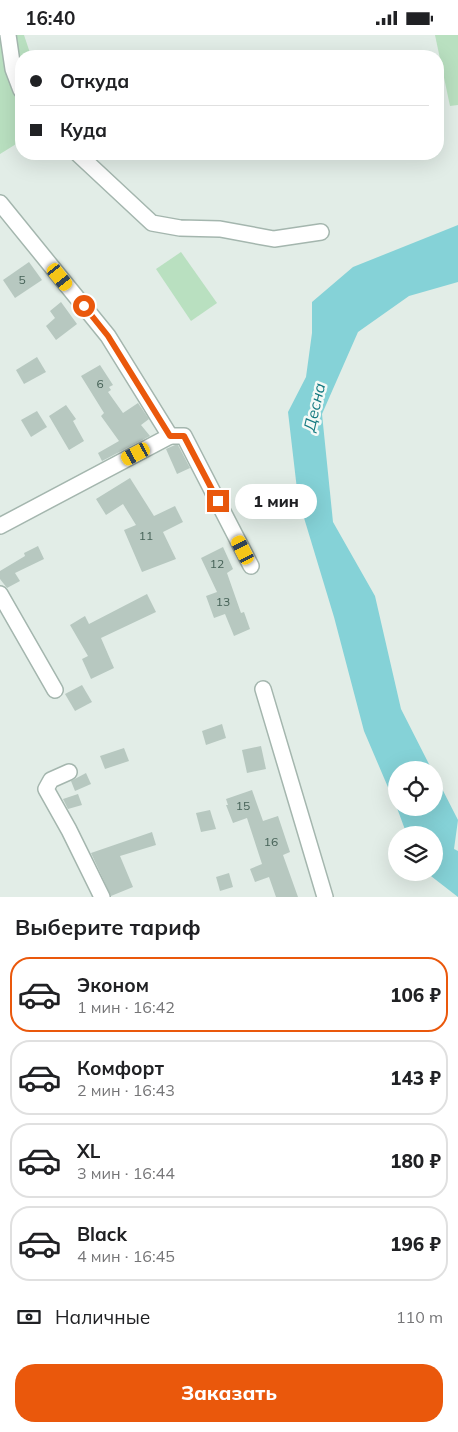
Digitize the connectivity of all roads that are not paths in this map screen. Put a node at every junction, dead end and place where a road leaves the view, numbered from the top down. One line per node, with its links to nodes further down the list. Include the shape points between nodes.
1 (8, 35): 2 (street)
2 (15, 74)
3 (84, 160): 5 (street, via 152,223 180,228 220,229 274,239)
4 (0, 203): 6 (street, via 108,336)
5 (322, 232)
6 (170, 436): 7 (street); 8 (street, via 184,436)
7 (0, 526)
8 (251, 566)
9 (0, 594): 11 (street)
10 (263, 689): 14 (street)
11 (55, 691)
12 (69, 771): 13 (street, via 51,780 46,789)
13 (102, 897)
14 (325, 897)

